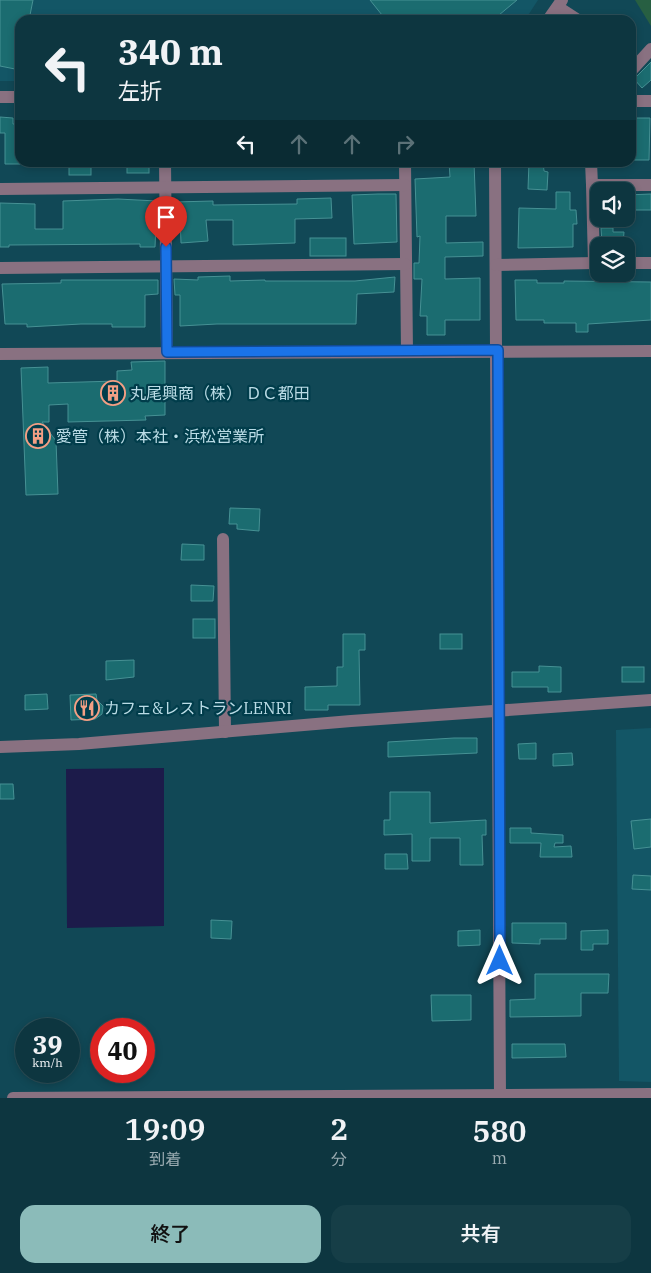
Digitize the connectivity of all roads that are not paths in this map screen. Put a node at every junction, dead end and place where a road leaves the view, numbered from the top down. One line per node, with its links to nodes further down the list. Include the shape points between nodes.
1 (560, 3): 2 (street); 3 (street)
2 (552, 15)
3 (573, 15)
4 (651, 49): 5 (street)
5 (636, 56)
6 (0, 97): 7 (street)
7 (15, 97)
8 (636, 101): 9 (street)
9 (651, 101)
10 (165, 167): 18 (street)
11 (405, 167): 15 (street)
12 (495, 167): 24 (street)
13 (591, 167): 14 (street)
14 (592, 182)
15 (405, 185): 18 (street); 23 (street)
16 (635, 185): 17 (street)
17 (651, 185)
18 (166, 188): 19 (street); 25 (street)
19 (0, 189)
20 (590, 263): 24 (street)
21 (635, 263): 22 (street)
22 (651, 263)
23 (405, 264): 25 (street); 30 (street)
24 (496, 265): 27 (street)
25 (166, 267): 26 (street); 29 (street)
26 (0, 268)
27 (498, 350): 28 (street); 30 (street); 34 (street)
28 (651, 351)
29 (167, 352): 30 (street); 31 (street)
30 (407, 352)
31 (0, 354)
32 (222, 539): 35 (street)
33 (651, 700): 34 (street)
34 (498, 711): 35 (street); 38 (street)
35 (225, 732): 36 (street)
36 (0, 747)
37 (651, 1094): 38 (street)
38 (500, 1097): 39 (street)
39 (13, 1098)

